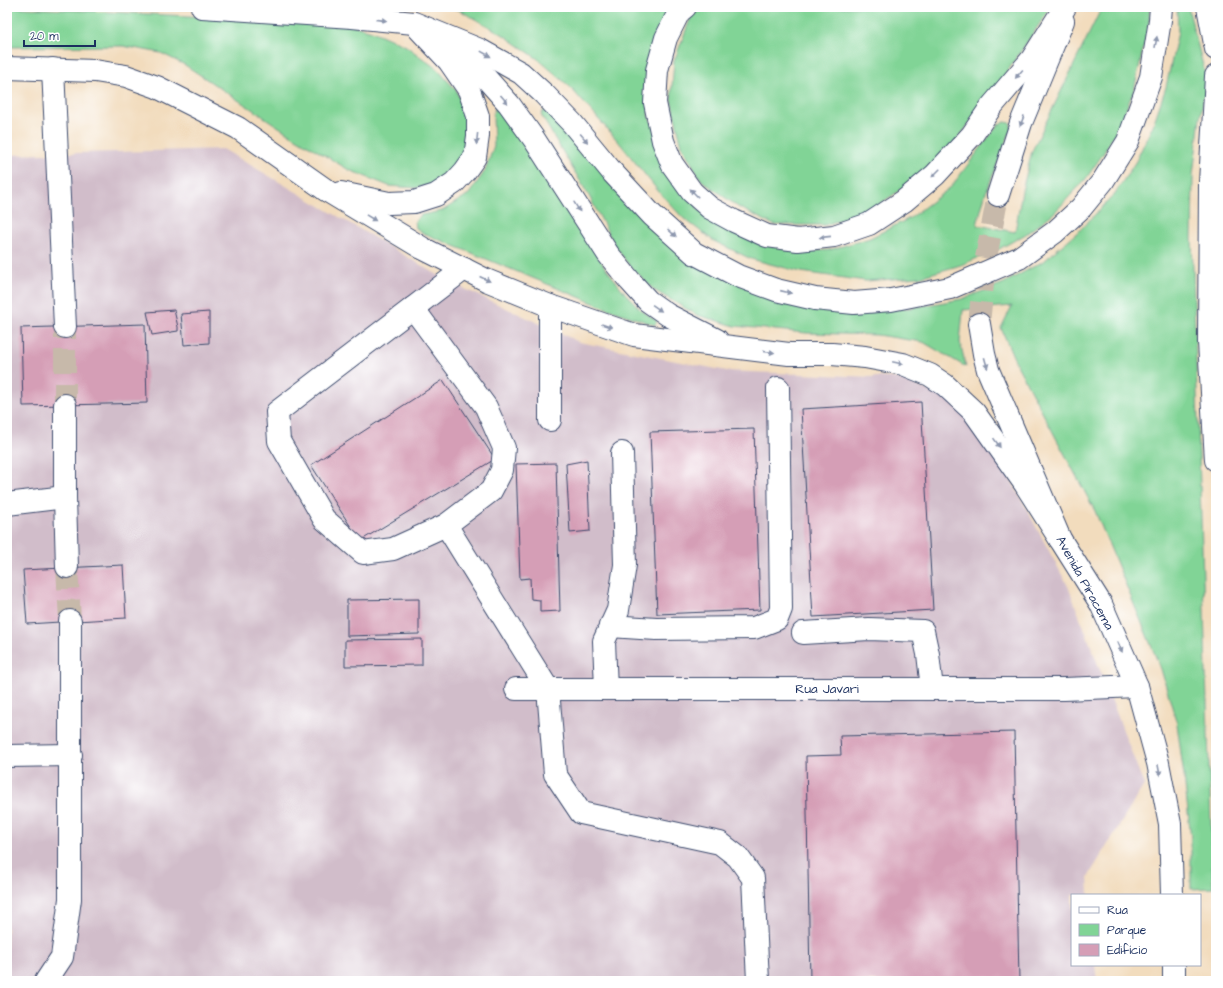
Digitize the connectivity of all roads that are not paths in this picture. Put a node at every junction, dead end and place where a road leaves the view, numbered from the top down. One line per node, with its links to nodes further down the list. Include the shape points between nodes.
1 (202, 7): 7 (main road, one-way to 7, via 352,17)
2 (685, 7): 3 (main road, one-way to 2, via 1032,59 991,107 972,135 935,175 904,201 869,224 834,236 798,240 767,236 710,208 692,192 672,164 663,141 655,103 657,70 666,38 679,12)
3 (1065, 7)
4 (1069, 7): 16 (main road, one-way to 16, via 1020,123)
5 (1161, 7): 8 (main road, one-way to 5, via 480,50 521,73 572,123 652,215 694,253 738,276 776,290 815,299 854,303 891,300 950,288 1019,258 1055,232 1081,208 1103,181 1128,141 1150,77)
6 (1208, 7): 9 (main road)
7 (414, 24): 8 (main road); 15 (main road, one-way to 15, via 449,61 468,90 478,116 475,156 454,183 436,195 414,202 389,203)
8 (451, 38): 23 (main road, one-way to 23, via 509,104 608,254 648,301 668,315)
9 (1216, 49)
10 (7, 68): 11 (main road)
11 (53, 69): 15 (main road, via 96,70 157,86 238,128); 22 (main road)
12 (1216, 87): 13 (main road)
13 (1214, 158): 14 (main road)
14 (1213, 183): 17 (main road)
15 (326, 190): 18 (main road, one-way to 18, via 422,248)
16 (998, 195)
17 (1213, 232): 24 (main road, via 1209,342)
18 (464, 269): 19 (main road, one-way to 19); 20 (main road)
19 (550, 306): 23 (main road, one-way to 23, via 634,335); 27 (main road)
20 (413, 308): 32 (main road, via 486,407 504,448 502,470 491,491); 32 (main road, via 277,412 279,440 324,519 362,553 392,549)
21 (979, 324): 33 (main road, Avenida Piracema, one-way to 33, via 988,370)
22 (65, 327)
23 (730, 347): 33 (main road, one-way to 33, via 789,354 865,357 903,364 930,374 974,412)
24 (1214, 381): 29 (main road)
25 (778, 388): 36 (main road, via 781,609 777,620 754,628 656,629)
26 (65, 405): 30 (main road)
27 (550, 420)
28 (622, 453): 36 (main road, via 625,565 618,610)
29 (1216, 460)
30 (65, 497): 31 (main road); 34 (main road)
31 (7, 504)
32 (446, 525): 40 (main road)
33 (1060, 539): 38 (main road, Avenida Piracema, one-way to 38, via 1101,604)
34 (67, 567)
35 (70, 622): 43 (main road)
36 (610, 626): 41 (main road, via 604,641)
37 (802, 633): 42 (main road, via 869,629 923,631)
38 (1137, 686): 42 (main road, Rua Javari); 45 (main road, Avenida Piracema, one-way to 45, via 1158,763 1170,824)
39 (516, 689): 40 (main road, Rua Javari)
40 (548, 689): 41 (main road, Rua Javari); 48 (main road, via 555,774 581,813 720,843 738,857 752,878)
41 (606, 689): 42 (main road, Rua Javari)
42 (932, 689)
43 (71, 755): 44 (main road); 47 (main road, via 70,900 62,957)
44 (7, 756)
45 (1172, 894)
46 (1174, 966): 49 (main road)
47 (46, 981)
48 (758, 981)
49 (1174, 981)

